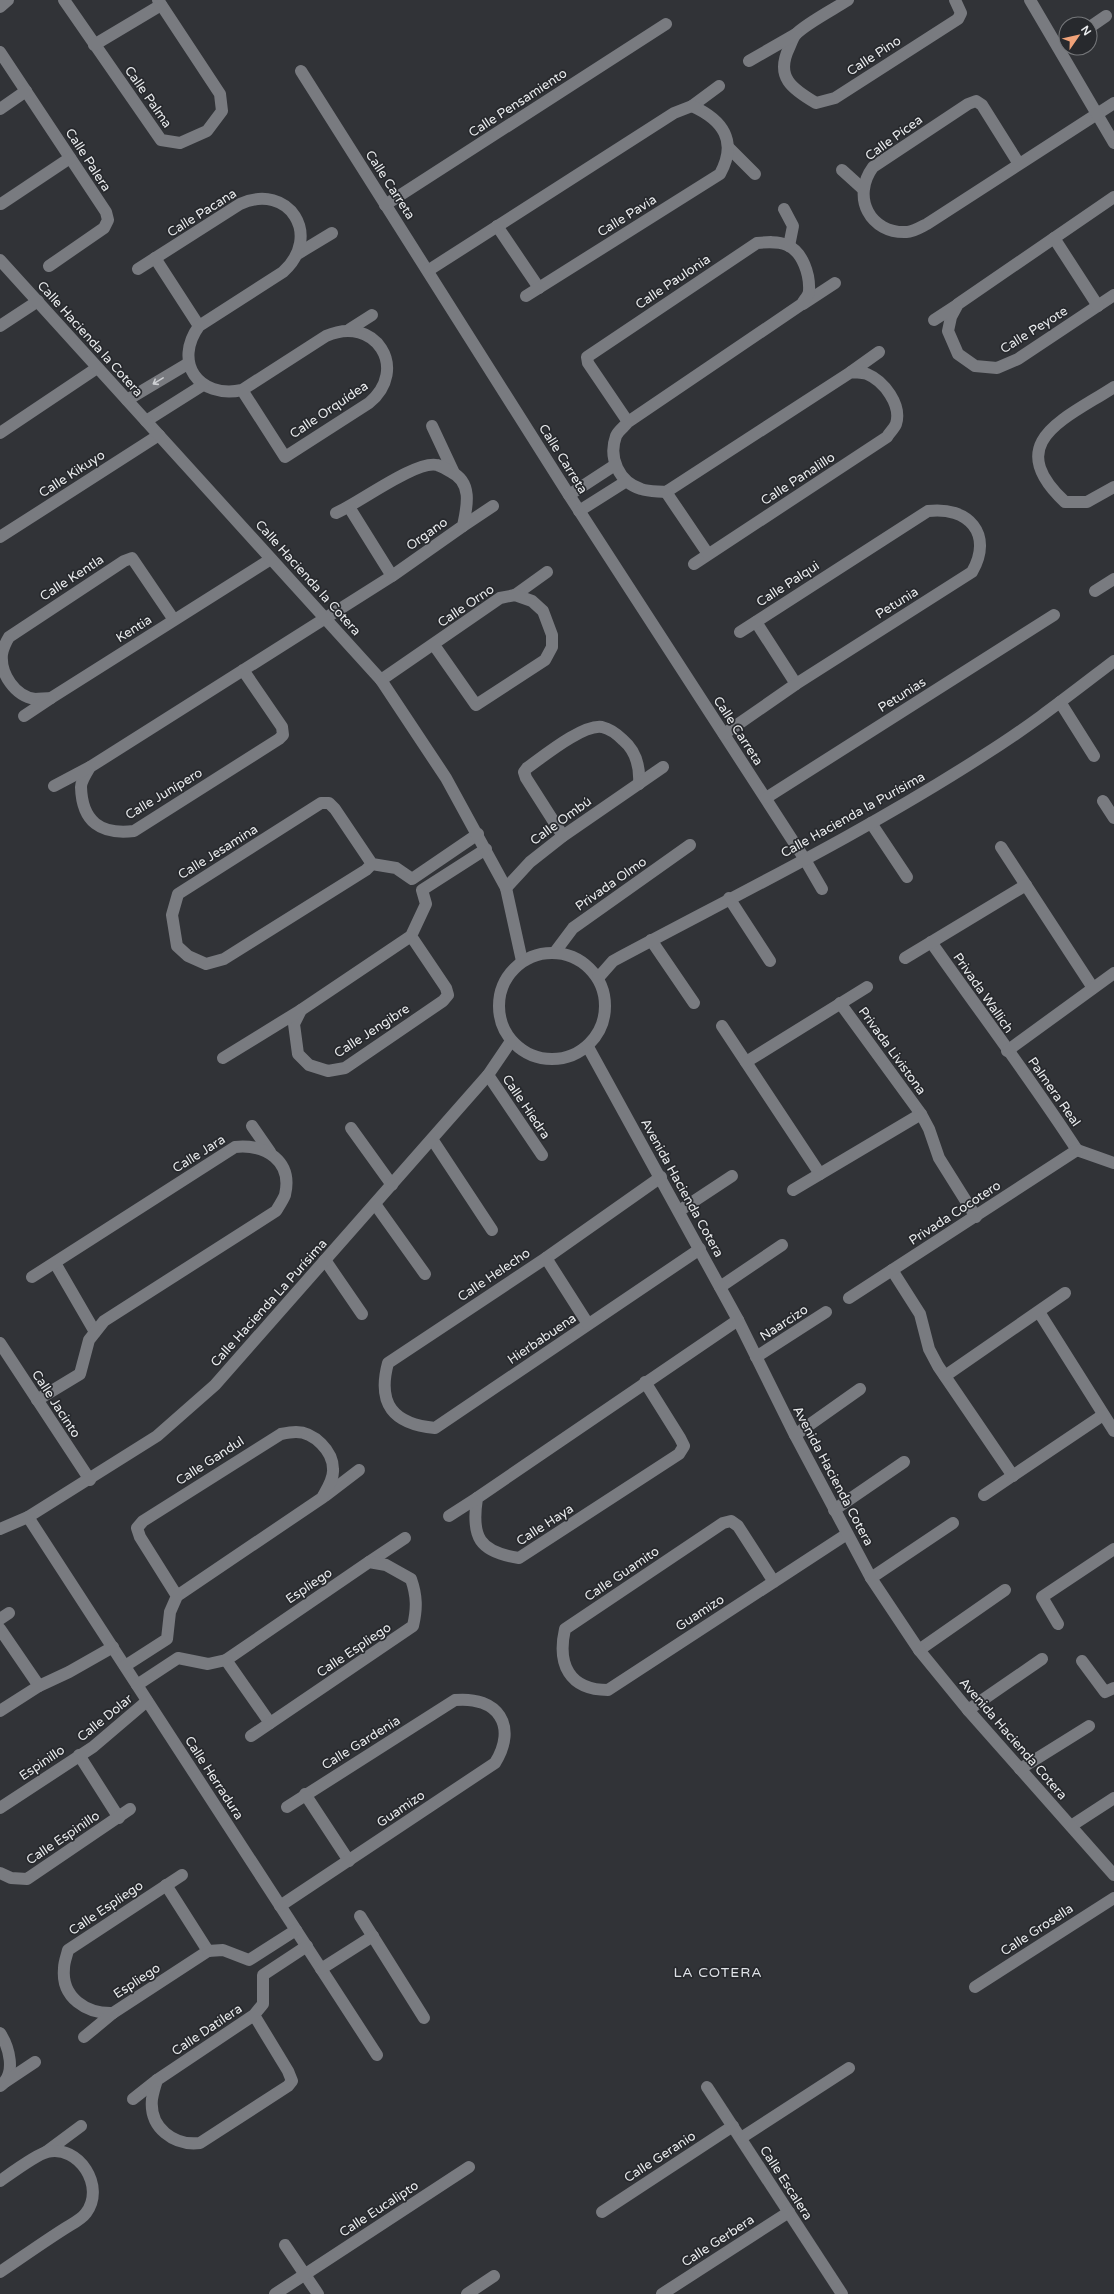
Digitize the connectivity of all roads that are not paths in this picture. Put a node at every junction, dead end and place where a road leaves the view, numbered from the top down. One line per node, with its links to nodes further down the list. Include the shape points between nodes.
1 (8, 0): 7 (street)
2 (64, 0): 13 (street, Calle Palma)
3 (848, 0): 11 (street)
4 (955, 0): 11 (street, Calle Pino, via 961,13 958,18 835,98 816,103 801,94 788,81 783,69 784,59)
5 (1030, 0): 12 (street)
6 (160, 2): 13 (street, Calle Palma); 13 (street, Calle Palma, via 220,94 222,111 207,131 180,143 161,140)
7 (0, 7)
8 (1106, 16): 9 (street)
9 (1098, 22)
10 (666, 24): 33 (street, Calle Pensamiento)
11 (796, 34): 16 (street)
12 (1058, 40)
13 (94, 46)
14 (0, 52): 19 (street, Calle Palera)
15 (1067, 56): 23 (street)
16 (749, 61)
17 (301, 71): 33 (street, Calle Carreta)
18 (719, 86): 21 (street)
19 (26, 91): 22 (street); 26 (street, Calle Palera)
20 (1114, 103): 23 (street)
21 (692, 106): 25 (street, via 706,113 722,128); 35 (street, via 674,113)
22 (0, 109)
23 (1097, 114): 24 (street); 27 (street)
24 (1114, 143)
25 (729, 148): 29 (street); 46 (street, Calle Pavía, via 720,174)
26 (70, 158): 32 (street); 42 (street, Calle Palera, via 106,212 108,220 104,228)
27 (1019, 164): 30 (street, via 909,233 890,231 874,222 863,201); 30 (street, Calle Pícea, via 982,105 976,101 880,162 867,176)
28 (842, 170): 30 (street)
29 (754, 174)
30 (863, 189)
31 (1114, 196): 37 (street)
32 (1, 204)
33 (385, 205): 44 (street, Calle Carreta)
34 (784, 209): 38 (street, via 793,226)
35 (497, 226): 44 (street); 46 (street)
36 (332, 233): 39 (street)
37 (1054, 238): 51 (street); 52 (street)
38 (789, 246): 50 (street, via 803,262 808,279 809,292); 67 (street, Calle Paulonia, via 757,243 587,357 588,363)
39 (299, 253): 40 (street, Calle Pacana, via 302,241 301,228 296,216 276,200 264,198 240,204); 56 (street, via 283,272)
40 (155, 258): 43 (street, Calle Pacana); 56 (street)
41 (0, 260): 49 (street, Calle Hacienda la Cotera)
42 (49, 266)
43 (138, 268)
44 (429, 270): 75 (street, Calle Carreta)
45 (835, 283): 50 (street)
46 (539, 288): 48 (street, Calle Pavía)
47 (1114, 295): 52 (street, Calle Peyote)
48 (526, 296)
49 (38, 302): 55 (street); 60 (street, Calle Hacienda la Cotera)
50 (802, 304): 67 (street)
51 (958, 304): 52 (street, Calle Peyote, via 951,317 948,332 958,354 975,366 997,368 1018,359); 54 (street)
52 (1098, 306)
53 (372, 315): 57 (street)
54 (934, 320)
55 (0, 326)
56 (199, 326): 59 (street, via 191,336 187,349)
57 (350, 329): 64 (street, via 326,336); 64 (street, Calle Orquídea, via 368,335 382,348 388,372 385,385 369,403 285,457)
58 (880, 352): 61 (street)
59 (189, 363): 62 (street, via 194,375); 65 (street, one-way to 65)
60 (97, 368): 65 (street, Calle Hacienda la Cotera); 69 (street)
61 (851, 372): 74 (street); 83 (street, Calle Panalillo, via 874,378 890,393 895,404 896,424 887,437)
62 (203, 385): 64 (street, via 215,391 228,393); 66 (street)
63 (1114, 387): 73 (street, via 1056,425 1042,440 1038,467 1051,488 1065,502 1087,502)
64 (242, 390)
65 (127, 400): 66 (street, Calle Hacienda la Cotera)
66 (146, 421): 70 (street, Calle Hacienda la Cotera)
67 (628, 422): 72 (street, via 616,435 613,451)
68 (432, 426): 71 (street)
69 (0, 433)
70 (158, 435): 82 (street, Calle Kikuyo); 84 (street, Calle Hacienda la Cotera)
71 (454, 473): 77 (street, via 436,465 416,467); 80 (street, Organo, via 464,483 468,500)
72 (620, 474): 74 (street, via 641,490); 75 (street); 78 (street)
73 (1114, 487)
74 (666, 492): 83 (street)
75 (569, 495): 78 (street, Calle Carreta)
76 (493, 506): 80 (street)
77 (349, 507): 79 (street); 87 (street)
78 (580, 511): 104 (street, Calle Carreta)
79 (336, 513)
80 (463, 526): 87 (street, Organo)
81 (975, 526): 94 (street, Calle Palqui, via 960,513 938,509 928,511); 100 (street, Petunia, via 979,541 979,560 972,572)
82 (0, 537)
83 (708, 554): 85 (street, Calle Panalillo)
84 (271, 559): 92 (street, Calle Hacienda la Cotera); 93 (street, Kentia)
85 (694, 564)
86 (547, 572): 90 (street)
87 (392, 576): 92 (street, Organo)
88 (1114, 579): 89 (street)
89 (1095, 591)
90 (515, 594): 96 (street, Calle Orno, via 500,598); 96 (street, Calle Orno, via 532,601 543,611 552,634 552,648 545,660 476,705)
91 (1054, 615): 110 (street, Petunias)
92 (324, 617): 98 (street); 99 (street, Calle Hacienda la Cotera)
93 (174, 620): 101 (street, Kentia); 101 (street, Calle Kentla, via 138,564 132,558 124,560 9,637 2,654 2,668 10,684 21,694 34,699)
94 (756, 622): 95 (street); 100 (street, Calle Palqui)
95 (740, 632)
96 (434, 645): 99 (street, Calle Orno)
97 (1114, 661): 102 (street, Calle Hacienda la Purísima)
98 (243, 670): 106 (street); 106 (street, Calle Junípero, via 282,727 283,734 279,739 134,831 116,833 98,826 87,816 81,786)
99 (381, 680): 114 (street, Calle Hacienda la Cotera, via 446,778)
100 (796, 684): 104 (street)
101 (51, 698): 103 (street, Kentia)
102 (1060, 702): 105 (street); 113 (street, Calle Hacienda la Purísima, via 985,755)
103 (24, 716)
104 (724, 734): 110 (street, Calle Carreta)
105 (1094, 756)
106 (90, 766): 109 (street)
107 (663, 767): 108 (street, Calle Ombú)
108 (639, 784): 115 (street, Calle Ombú); 115 (street, via 640,771 630,746 615,732 602,727 586,729 527,768 524,772 526,778)
109 (54, 786)
110 (766, 798): 119 (street, Calle Carreta)
111 (1103, 801): 112 (street)
112 (1114, 818)
113 (871, 823): 119 (street, Calle Hacienda la Purísima); 121 (street)
114 (478, 834): 118 (street, Calle Hacienda la Cotera); 120 (street, via 412,879 396,868)
115 (563, 836): 123 (street, Calle Ombú, via 530,862)
116 (690, 845): 129 (street, Privada Olmo, via 573,928)
117 (1001, 847): 122 (street)
118 (486, 848): 123 (street, Calle Hacienda la Cotera); 126 (street, via 422,890 426,904)
119 (804, 858): 124 (street, Calle Carreta); 125 (street, Calle Hacienda la Purísima)
120 (372, 864): 120 (street, Calle Jesamina, via 224,959 206,964 188,956 177,946 172,915 178,894 321,804 329,803 336,809)
121 (907, 876)
122 (1026, 885): 128 (street); 136 (street)
123 (506, 888): 132 (street, Calle Hacienda la Cotera)
124 (822, 889)
125 (729, 898): 127 (street, Calle Hacienda la Purísima); 131 (street)
126 (411, 936): 139 (street); 139 (street, Calle Jengibre, via 446,988 448,995 443,1001 345,1068 328,1071 309,1065 298,1054 294,1024)
127 (651, 940): 134 (street, Calle Hacienda la Purísima, via 613,961); 137 (street)
128 (931, 942): 130 (street); 143 (street, Privada Wallich)
129 (555, 952): 132 (street, via 537,954); 134 (street, via 572,956 587,965)
130 (905, 958)
131 (770, 961)
132 (522, 962): 141 (street, via 503,984 499,999 499,1014 503,1028)
133 (1114, 973): 136 (street, Privada Wallich)
134 (598, 978): 142 (street, via 605,996 606,1014 600,1032)
135 (867, 987): 138 (street, Privada Livistona)
136 (1093, 988): 143 (street, Privada Wallich)
137 (694, 1003)
138 (840, 1003): 145 (street, Privada Livistona); 147 (street, Privada Livistona)
139 (301, 1010): 144 (street)
140 (722, 1026): 145 (street)
141 (511, 1041): 142 (street, via 524,1052 539,1059 557,1060 573,1056); 146 (street, Calle Hacienda La Purísima)
142 (588, 1047): 157 (street, Avenida Hacienda Cotera)
143 (1007, 1051): 151 (street, Palmera Real, via 1040,1092)
144 (223, 1058)
145 (746, 1062): 155 (street)
146 (488, 1075): 150 (street, Calle Hacienda La Purísima); 153 (street, Calle Hiedra)
147 (921, 1114): 155 (street, Privada Livistona); 162 (street, Privada Livistona, via 942,1164)
148 (252, 1126): 152 (street)
149 (351, 1128): 158 (street)
150 (432, 1139): 158 (street, Calle Hacienda La Purísima); 163 (street)
151 (1077, 1150): 154 (street); 162 (street, Privada Cocotero)
152 (270, 1152): 168 (street, Calle Jara, via 250,1146 235,1147); 180 (street, via 280,1164 286,1180 285,1196 276,1211 104,1321)
153 (542, 1155)
154 (1114, 1163)
155 (820, 1174): 159 (street, Privada Livistona)
156 (732, 1176): 161 (street)
157 (661, 1177): 161 (street, Avenida Hacienda Cotera); 166 (street, Calle Helecho)
158 (392, 1185): 160 (street, Calle Hacienda La Purísima)
159 (793, 1190)
160 (375, 1204): 167 (street, Calle Hacienda La Purísima); 170 (street)
161 (679, 1211): 165 (street, Avenida Hacienda Cotera)
162 (976, 1217): 169 (street, Privada Cocotero)
163 (492, 1230)
164 (782, 1246): 172 (street)
165 (700, 1249): 172 (street, Avenida Hacienda Cotera); 179 (street, Hierbabuena)
166 (546, 1258): 179 (street); 187 (street, Calle Helecho, via 388,1362 383,1381 385,1396)
167 (325, 1260): 177 (street); 194 (street, Calle Hacienda La Purísima, via 214,1385 157,1436)
168 (55, 1263): 171 (street, Calle Jara); 180 (street)
169 (892, 1270): 174 (street, Privada Cocotero); 183 (street, via 920,1314 929,1349)
170 (425, 1274)
171 (32, 1277)
172 (720, 1287): 178 (street, Avenida Hacienda Cotera)
173 (1065, 1293): 176 (street)
174 (849, 1298)
175 (826, 1312): 182 (street, Naarcizo)
176 (1039, 1312): 183 (street); 188 (street)
177 (362, 1314)
178 (738, 1320): 182 (street, Avenida Hacienda Cotera); 184 (street)
179 (588, 1324): 187 (street, Hierbabuena, via 435,1428 418,1426)
180 (95, 1332): 186 (street, via 89,1340 80,1374)
181 (0, 1343): 186 (street, Calle Jacinto)
182 (756, 1358): 190 (street, Avenida Hacienda Cotera)
183 (945, 1376): 193 (street)
184 (645, 1382): 197 (street); 197 (street, Calle Haya, via 684,1446 679,1454 519,1558 498,1555 488,1549 479,1538 475,1526)
185 (860, 1389): 190 (street)
186 (37, 1400): 194 (street, Calle Jacinto)
187 (396, 1415)
188 (1103, 1415): 189 (street); 193 (street)
189 (1114, 1431)
190 (795, 1435): 198 (street, Avenida Hacienda Cotera)
191 (904, 1462): 198 (street)
192 (359, 1470): 196 (street)
193 (1013, 1476): 195 (street)
194 (90, 1480): 200 (street, Calle Hacienda La Purísima)
195 (984, 1495)
196 (322, 1498): 210 (street); 210 (street, Calle Gandul, via 330,1483 333,1469 328,1450 316,1440 298,1432 281,1434 143,1521 137,1528 140,1537)
197 (477, 1498): 199 (street)
198 (834, 1510): 203 (street, Avenida Hacienda Cotera)
199 (449, 1516)
200 (28, 1517): 202 (street, Calle Hacienda La Purísima); 213 (street, Calle Herradura)
201 (953, 1523): 207 (street)
202 (0, 1529)
203 (847, 1534): 207 (street, Avenida Hacienda Cotera); 208 (street, Guamizo)
204 (405, 1538): 206 (street, Espliego)
205 (1114, 1549): 211 (street, via 1042,1597)
206 (369, 1562): 216 (street, Espliego); 227 (street, Calle Espliego, via 386,1565 412,1579 417,1596 413,1626)
207 (871, 1578): 214 (street, Avenida Hacienda Cotera)
208 (774, 1582): 219 (street, Guamizo, via 608,1690 593,1690 579,1684); 219 (street, Calle Guamito, via 738,1526 731,1521 723,1523 565,1629 562,1656)
209 (1005, 1590): 214 (street)
210 (177, 1596): 218 (street, via 170,1612 166,1639)
211 (1058, 1624)
212 (0, 1629): 221 (street)
213 (113, 1648): 218 (street, Calle Herradura); 221 (street)
214 (919, 1650): 224 (street, Avenida Hacienda Cotera)
215 (1042, 1659): 224 (street)
216 (226, 1660): 220 (street, via 208,1664 178,1658); 227 (street)
217 (1082, 1661): 222 (street)
218 (125, 1666): 220 (street, Calle Herradura)
219 (568, 1671)
220 (137, 1685): 223 (street, Calle Herradura)
221 (39, 1686): 225 (street)
222 (1109, 1690)
223 (148, 1701): 230 (street, Calle Dolar, via 93,1748); 245 (street, Calle Herradura)
224 (968, 1710): 231 (street, Avenida Hacienda Cotera)
225 (0, 1711)
226 (501, 1716): 232 (street, Calle Gardenia, via 486,1702 471,1699 455,1700); 239 (street, Guamizo, via 505,1737 503,1750 495,1763)
227 (270, 1723): 229 (street, Calle Espliego)
228 (1089, 1726): 231 (street)
229 (251, 1736)
230 (79, 1755): 235 (street, Espinillo); 237 (street)
231 (1020, 1769): 238 (street, Avenida Hacienda Cotera)
232 (305, 1794): 234 (street, Calle Gardenia); 239 (street)
233 (1114, 1798): 238 (street)
234 (288, 1807)
235 (0, 1808)
236 (130, 1809): 237 (street, Calle Espinillo)
237 (119, 1818): 240 (street, Calle Espinillo, via 27,1879 11,1878)
238 (1071, 1826): 242 (street, Avenida Hacienda Cotera)
239 (349, 1860): 245 (street, Guamizo)
240 (0, 1873)
241 (182, 1875): 243 (street)
242 (1114, 1875)
243 (166, 1885): 250 (street); 253 (street, Calle Espliego, via 68,1950 64,1968 65,1983)
244 (1114, 1898): 252 (street, Calle Grosella)
245 (280, 1906): 247 (street, Calle Herradura)
246 (360, 1916): 248 (street)
247 (296, 1930): 249 (street, Calle Herradura); 250 (street, via 250,1960 223,1950)
248 (372, 1936): 251 (street); 256 (street)
249 (307, 1946): 251 (street, Calle Herradura); 255 (street, Calle Datilera, via 263,1975 263,2004)
250 (208, 1951): 254 (street, Espliego)
251 (321, 1969): 259 (street, Calle Herradura)
252 (974, 1987)
253 (77, 2002): 254 (street, Espliego, via 98,2014)
254 (113, 2013): 258 (street)
255 (254, 2016): 262 (street, Calle Datilera); 262 (street, via 288,2071 292,2080 288,2086 200,2143 187,2144 165,2133 154,2114 152,2099)
256 (424, 2018)
257 (2, 2037): 263 (street, via 10,2069)
258 (84, 2037)
259 (377, 2055)
260 (35, 2062): 263 (street)
261 (849, 2068): 268 (street)
262 (156, 2080): 265 (street, Calle Datilera)
263 (2, 2084)
264 (707, 2087): 267 (street, Calle Escalera)
265 (133, 2098)
266 (81, 2126): 269 (street)
267 (733, 2126): 268 (street, Calle Escalera); 272 (street, Calle Geranio)
268 (740, 2138): 273 (street, Calle Escalera)
269 (46, 2152): 271 (street); 275 (street, via 67,2154 83,2165 92,2181 93,2196 90,2205 86,2214)
270 (469, 2166): 276 (street, Calle Eucalipto)
271 (0, 2181)
272 (602, 2212)
273 (789, 2212): 281 (street, Calle Gerbera); 282 (street, Calle Escalera)
274 (285, 2245): 276 (street)
275 (0, 2272)
276 (305, 2274): 278 (street, Calle Eucalipto); 279 (street)
277 (494, 2276): 280 (street)
278 (275, 2294)
279 (318, 2294)
280 (467, 2294)
281 (662, 2294)
282 (842, 2294)

